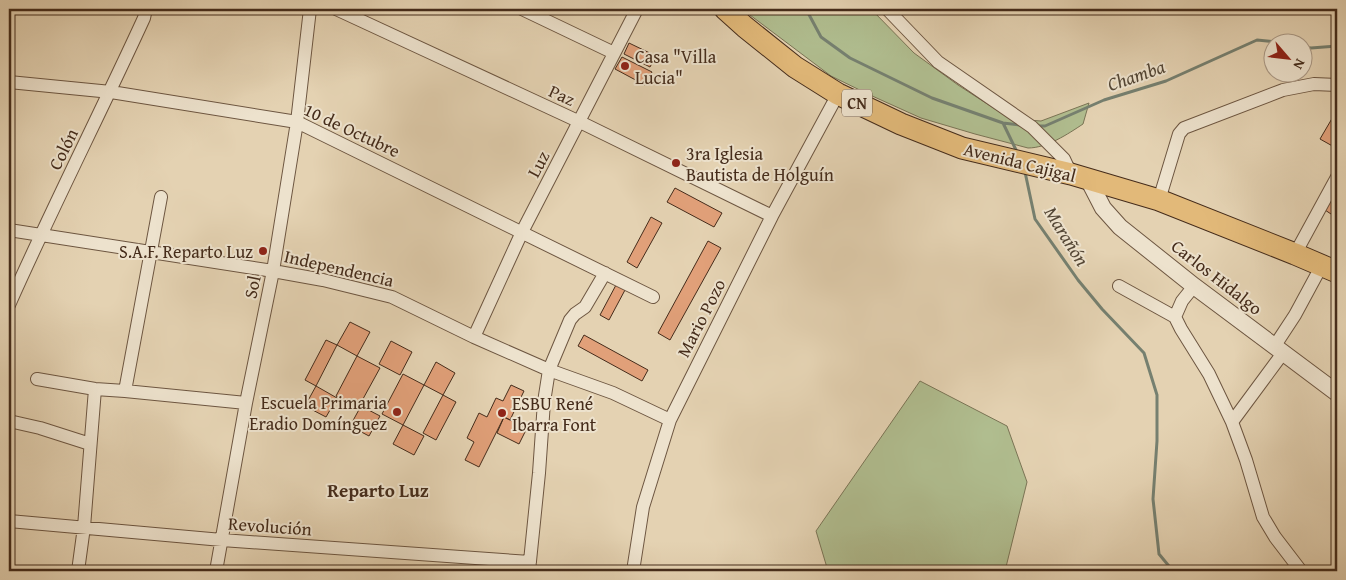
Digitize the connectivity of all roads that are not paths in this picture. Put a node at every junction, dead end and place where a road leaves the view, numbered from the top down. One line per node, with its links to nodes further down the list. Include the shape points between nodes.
1 (146, 9): 11 (street, Colón)
2 (310, 9): 13 (street, Sol)
3 (336, 9): 14 (street, Paz)
4 (522, 9): 8 (street)
5 (638, 9): 8 (street, Luz)
6 (725, 9): 12 (main road, Avenida Cajigal / CN, via 795,68)
7 (887, 9): 15 (street, via 938,62 1027,123)
8 (614, 54): 14 (street, Luz)
9 (9, 82): 11 (street, 10 de Octubre)
10 (1337, 85): 18 (street, via 1314,84 1283,90 1184,128 1179,134)
11 (111, 92): 13 (street, 10 de Octubre); 22 (street, Colón)
12 (838, 94): 15 (main road, Avenida Cajigal / CN, via 962,148); 19 (street, Mario Pozo)
13 (297, 122): 21 (street, 10 de Octubre); 26 (street, Sol)
14 (580, 122): 19 (street, Paz); 21 (street, Luz)
15 (1079, 176): 18 (main road, Avenida Cajigal / CN); 29 (street, Carlos Hidalgo, via 1110,218)
16 (1337, 177): 24 (street)
17 (161, 197): 23 (street)
18 (1159, 200): 24 (main road, Avenida Cajigal / CN)
19 (772, 216): 41 (street, Mario Pozo)
20 (9, 230): 22 (street, Independencia)
21 (522, 232): 27 (street, 10 de Octubre); 33 (street, Luz)
22 (40, 235): 23 (street, Independencia); 31 (street, Colón)
23 (152, 252): 26 (street, Independencia); 38 (street)
24 (1295, 254): 25 (main road, Avenida Cajigal / CN)
25 (1330, 269): 34 (street, via 1295,315)
26 (273, 270): 33 (street, Independencia, via 392,297); 40 (street, Sol)
27 (604, 273): 30 (street, 10 de Octubre); 35 (street, via 585,307 570,320)
28 (1119, 286): 32 (street)
29 (1194, 286): 32 (street); 34 (street, Carlos Hidalgo)
30 (653, 297)
31 (9, 305)
32 (1175, 317): 43 (street, via 1209,374)
33 (474, 337): 35 (street, Independencia)
34 (1279, 350): 39 (street, Carlos Hidalgo); 43 (street)
35 (549, 370): 41 (street, Independencia, via 613,393); 48 (street)
36 (37, 379): 37 (street)
37 (95, 389): 38 (street); 44 (street)
38 (125, 391): 40 (street)
39 (1337, 393)
40 (246, 404): 47 (street, Sol)
41 (670, 420): 51 (street, Mario Pozo, via 643,507)
42 (9, 421): 44 (street)
43 (1232, 422): 52 (street, via 1263,517)
44 (90, 444): 46 (street)
45 (9, 521): 46 (street, Revolución)
46 (84, 527): 47 (street, Revolución); 49 (street)
47 (222, 540): 48 (street, Revolución); 50 (street, Sol)
48 (529, 567)
49 (78, 571)
50 (216, 571)
51 (633, 571)
52 (1301, 571)

